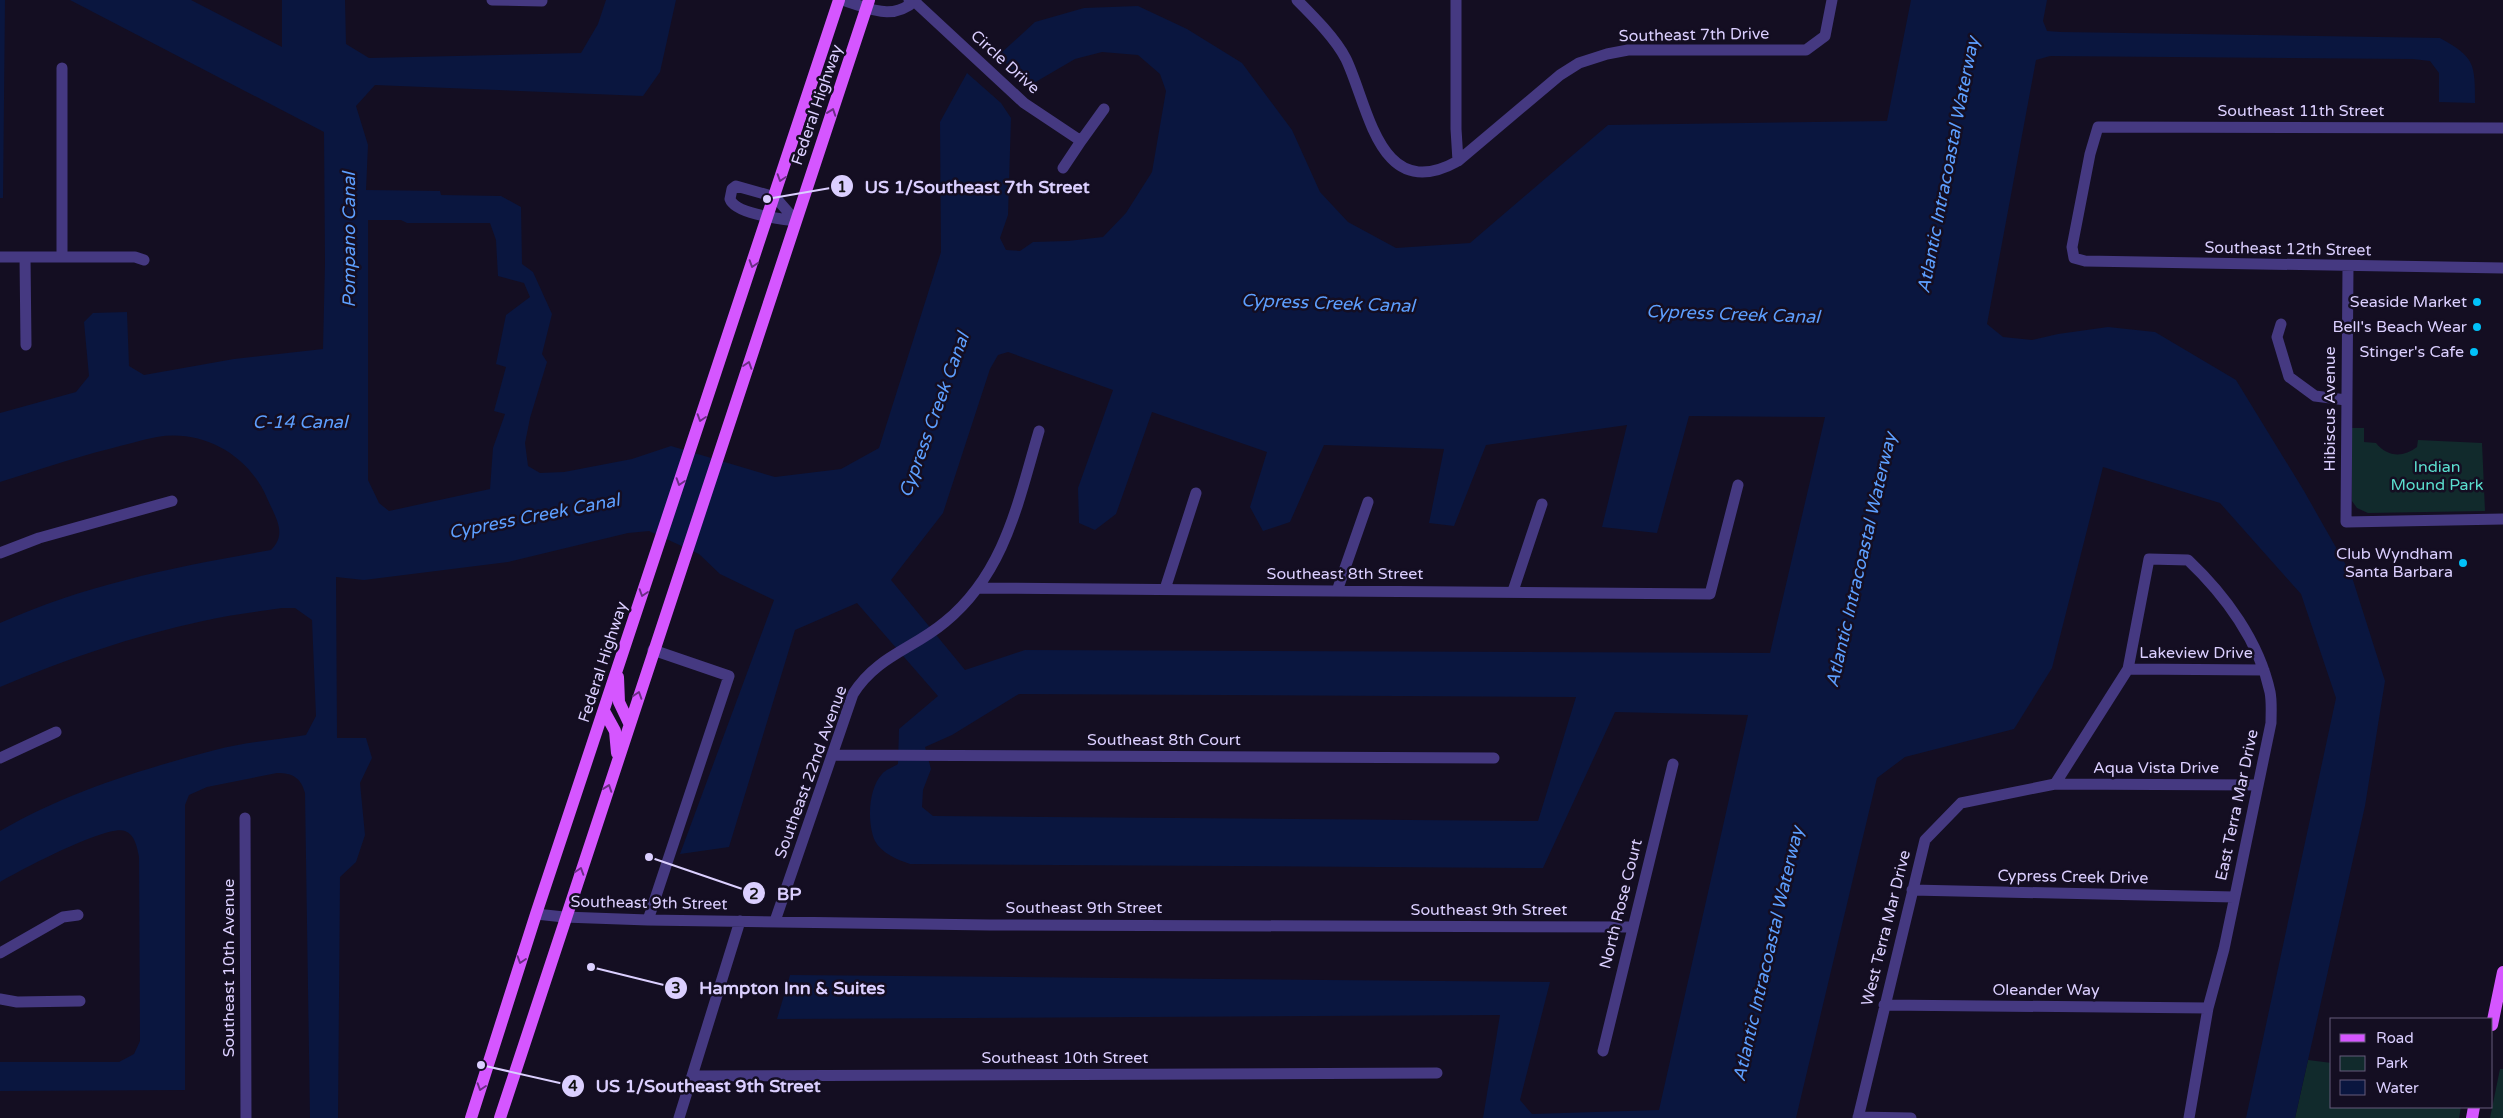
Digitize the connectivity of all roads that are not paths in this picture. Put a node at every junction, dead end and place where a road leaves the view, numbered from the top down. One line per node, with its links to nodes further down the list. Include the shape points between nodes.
1 (492, 0): 7 (street)
2 (841, 0): 8 (street); 15 (main road, Federal Highway, one-way to 15)
3 (913, 0): 8 (street, via 904,10 892,12); 12 (street, Circle Drive, via 1024,103)
4 (1297, 0): 13 (street, Southeast 7th Drive, via 1345,57 1377,141 1390,159 1418,170 1446,167)
5 (1456, 0): 13 (street)
6 (1832, 0): 13 (street, Southeast 7th Drive, via 1825,36 1806,50 1628,50 1579,63 1560,75)
7 (542, 1)
8 (868, 4): 17 (main road, Federal Highway, one-way to 8)
9 (62, 68): 19 (street)
10 (1104, 109): 12 (street)
11 (2503, 128): 21 (street, Southeast 11th Street, via 2098,126 2072,238)
12 (1080, 141): 14 (street)
13 (1458, 160)
14 (1063, 168)
15 (775, 197): 16 (main road, Federal Highway); 16 (street, via 742,186 736,186 730,194 735,206); 17 (street)
16 (768, 217): 17 (street); 42 (main road, Federal Highway, one-way to 42)
17 (796, 221): 40 (main road, Federal Highway, one-way to 17)
18 (25, 257): 19 (street); 20 (street); 26 (street)
19 (62, 257): 22 (street, via 135,257)
20 (0, 258)
21 (2074, 258): 23 (street, Southeast 12th Street, via 2085,261)
22 (144, 260)
23 (2348, 266): 24 (street, Southeast 12th Street); 27 (street, Hibiscus Avenue)
24 (2503, 268)
25 (2281, 324): 27 (street, via 2278,337 2290,377 2314,396)
26 (26, 345)
27 (2346, 400): 34 (street, Hibiscus Avenue, via 2346,522)
28 (1039, 431): 36 (street, Southeast 22nd Avenue, via 1004,541)
29 (1738, 485): 39 (street, Southeast 8th Street, via 1710,594)
30 (1196, 493): 37 (street)
31 (172, 501): 35 (street, via 39,538)
32 (1368, 502): 38 (street)
33 (1542, 504): 39 (street)
34 (2503, 519)
35 (0, 553)
36 (979, 588): 37 (street, Southeast 8th Street); 47 (street, Southeast 22nd Avenue, via 942,624 891,655 862,679 853,694)
37 (1166, 589): 38 (street, Southeast 8th Street)
38 (1337, 591): 39 (street, Southeast 8th Street)
39 (1513, 591)
40 (653, 650): 45 (main road, Federal Highway, one-way to 40); 60 (street, via 728,676)
41 (2128, 669): 43 (street, Lakeview Drive); 43 (street, East Terra Mar Drive, via 2149,559 2188,560 2212,583 2242,626); 52 (street)
42 (618, 670): 44 (main road, Federal Highway); 45 (main road, via 619,702)
43 (2264, 670): 53 (street, East Terra Mar Drive, via 2271,694 2271,723)
44 (604, 711): 49 (main road, via 615,731); 57 (main road, Federal Highway)
45 (629, 723): 49 (main road, Federal Highway)
46 (56, 732): 48 (street)
47 (833, 755): 50 (street, Southeast 8th Court); 62 (street, Southeast 22nd Avenue)
48 (0, 758)
49 (617, 758): 59 (main road, Federal Highway, one-way to 49)
50 (1494, 758)
51 (1673, 764): 63 (street, North Rose Court)
52 (2055, 784): 53 (street, Aqua Vista Drive); 55 (street, West Terra Mar Drive, via 1961,803 1924,840)
53 (2257, 785): 56 (street, East Terra Mar Drive)
54 (245, 818): 75 (street, Southeast 10th Avenue)
55 (1912, 890): 56 (street, Cypress Creek Drive); 68 (street, West Terra Mar Drive)
56 (2234, 897): 69 (street, East Terra Mar Drive)
57 (536, 914): 59 (street, Southeast 9th Street); 74 (main road, Federal Highway, one-way to 74)
58 (78, 915): 64 (street, via 64,917)
59 (564, 917): 60 (street, Southeast 9th Street); 76 (main road, Federal Highway)
60 (648, 920): 61 (street, Southeast 9th Street)
61 (740, 921): 62 (street, Southeast 9th Street); 73 (street)
62 (775, 921): 63 (street, Southeast 9th Street)
63 (1632, 927): 71 (street, North Rose Court)
64 (0, 954)
65 (2503, 972): 70 (main road)
66 (0, 999): 67 (street, via 17,1002)
67 (80, 1001)
68 (1884, 1005): 69 (street, Oleander Way); 78 (street, West Terra Mar Drive)
69 (2208, 1008): 80 (street, East Terra Mar Drive)
70 (2493, 1020)
71 (1603, 1051)
72 (1437, 1073): 73 (street, Southeast 10th Street)
73 (692, 1076): 77 (street)
74 (472, 1117)
75 (246, 1118)
76 (500, 1118)
77 (679, 1118)
78 (1858, 1118): 79 (street)
79 (1911, 1118)
80 (2189, 1118)

